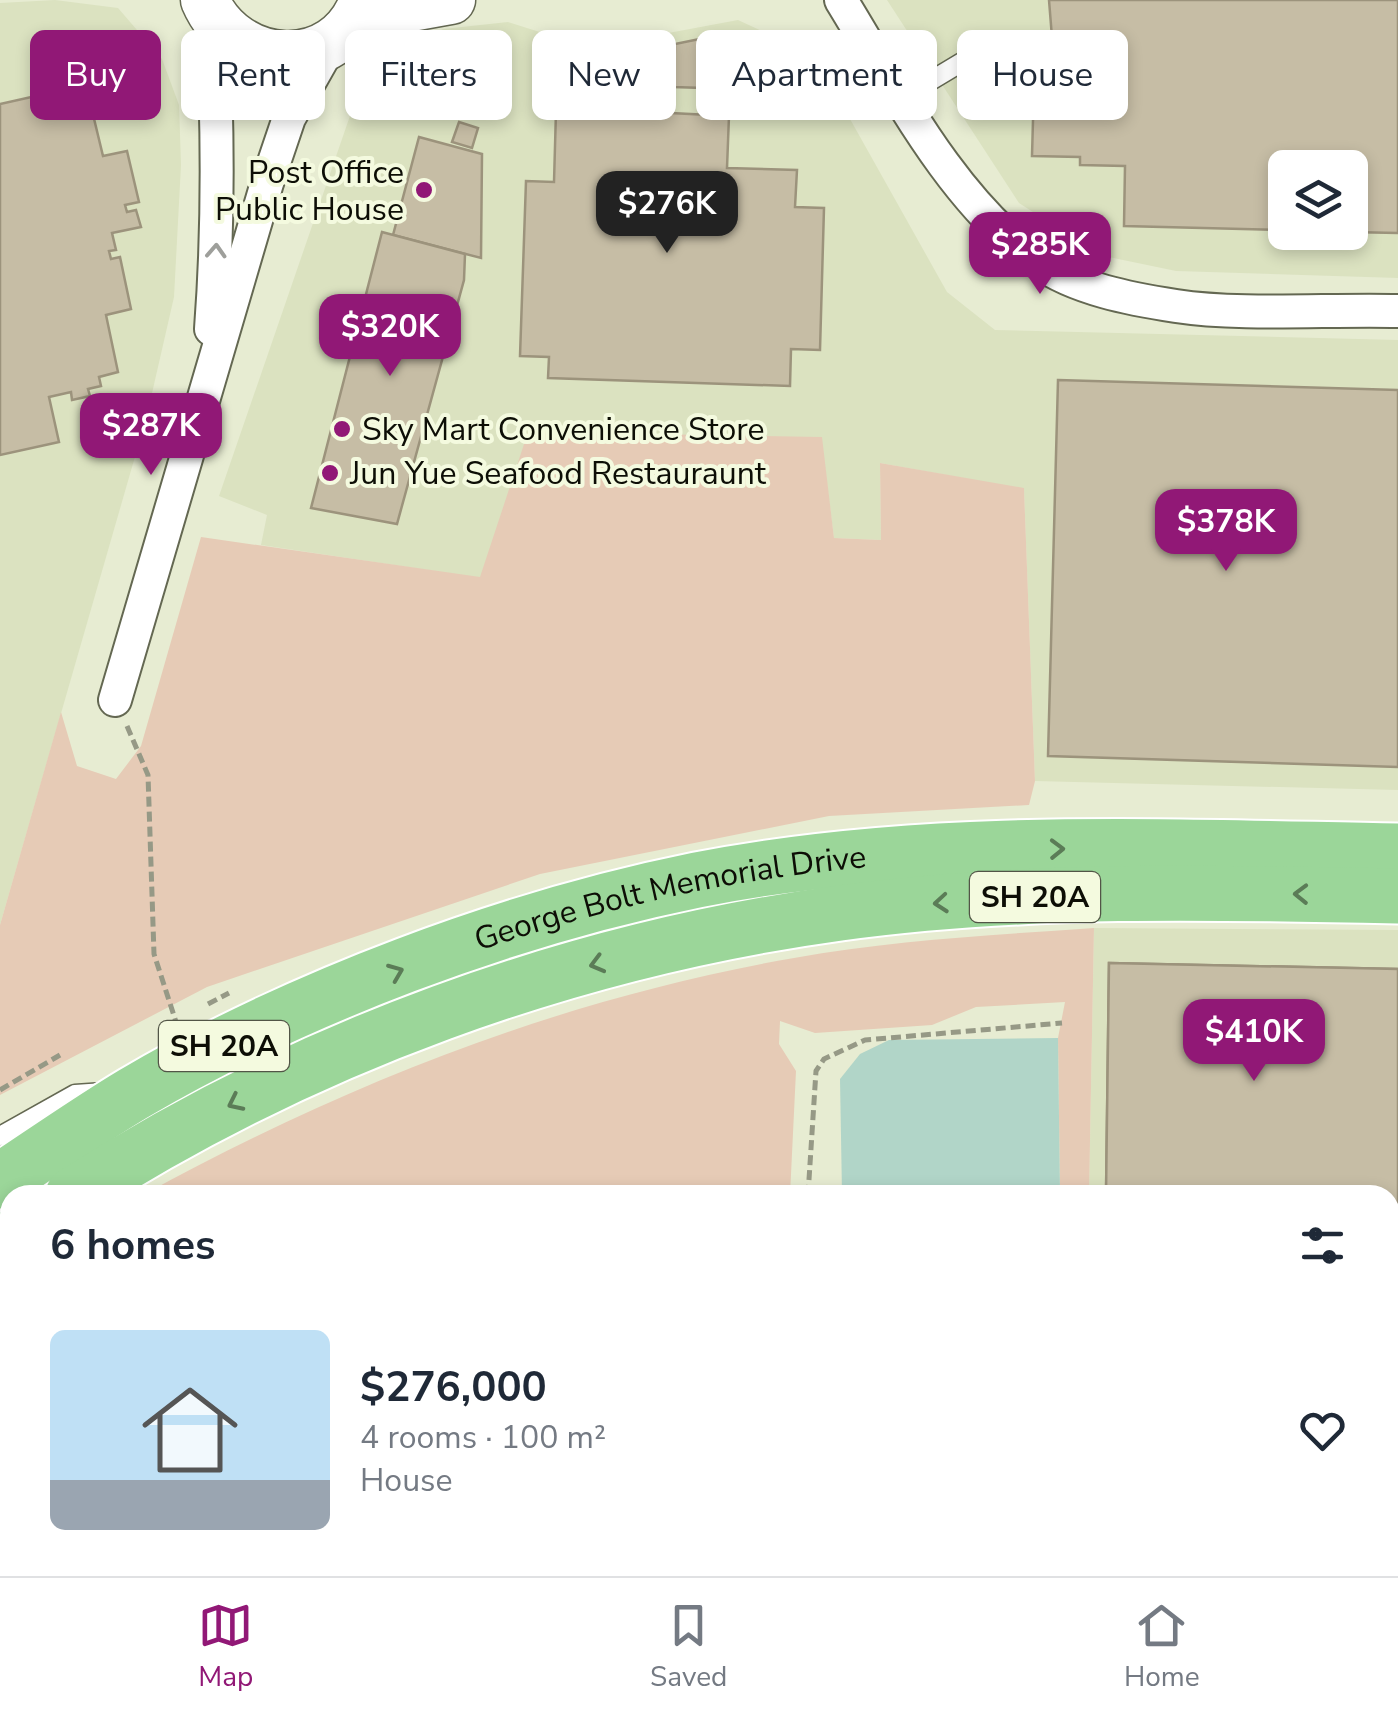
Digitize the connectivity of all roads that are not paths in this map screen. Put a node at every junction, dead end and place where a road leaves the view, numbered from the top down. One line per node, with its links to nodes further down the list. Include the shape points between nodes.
1 (451, 0): 4 (street)
2 (842, 0): 5 (street)
3 (206, 4): 4 (street, via 227,34 260,53 298,56); 8 (street, one-way to 3, via 218,100)
4 (345, 28): 8 (street, via 289,118)
5 (860, 30)
6 (917, 120): 7 (street, via 979,208 1040,263 1102,291 1180,306)
7 (1398, 311)
8 (207, 383): 9 (street)
9 (115, 700)
10 (1398, 851): 12 (highway, George Bolt Memorial Drive / SH 20A, one-way to 10, via 224,1045 439,955 559,913 698,880 820,862 990,849)
11 (1398, 896): 15 (highway, George Bolt Memorial Drive / SH 20A, one-way to 15, via 998,898 840,913 675,944 519,985 396,1032 210,1115)
12 (145, 1088): 13 (lane, via 75,1094); 14 (highway, George Bolt Memorial Drive / SH 20A)
13 (0, 1136)
14 (0, 1181)
15 (90, 1185)

